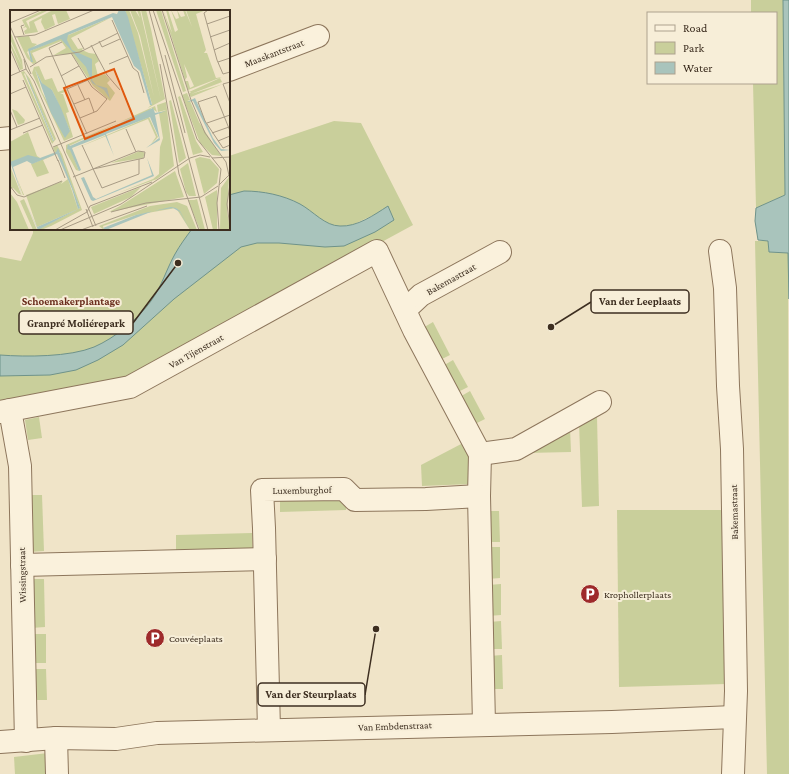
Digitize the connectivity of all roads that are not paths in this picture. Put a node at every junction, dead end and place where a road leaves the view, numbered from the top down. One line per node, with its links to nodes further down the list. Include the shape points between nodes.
1 (318, 36): 2 (street, Maaskantstraat)
2 (230, 70)
3 (10, 138): 4 (street)
4 (0, 140)
5 (720, 251): 14 (street, Bakemastraat, via 725,288 732,449 736,691)
6 (500, 252): 7 (street, Bakemastraat, via 421,295)
7 (405, 310): 9 (street, Van Tijenstraat, via 377,251 130,387); 10 (street)
8 (600, 402): 10 (street, via 516,449)
9 (5, 411): 13 (street, Wissingstraat, via 20,466)
10 (480, 454): 11 (street)
11 (479, 496): 12 (street, Luxemburghof, via 355,500 344,489 262,490); 15 (street)
12 (265, 559): 13 (street); 16 (street, Luxemburghof)
13 (22, 565): 18 (street, Wissingstraat)
14 (734, 717): 15 (street, Van Embdenstraat); 21 (street, Bakemastraat)
15 (484, 724): 16 (street, Van Embdenstraat)
16 (269, 730): 17 (street, Van Embdenstraat, via 157,733 116,739)
17 (56, 738): 18 (street, Van Embdenstraat); 20 (street)
18 (26, 741): 19 (street, Van Embdenstraat)
19 (0, 742)
20 (57, 774)
21 (733, 774)

